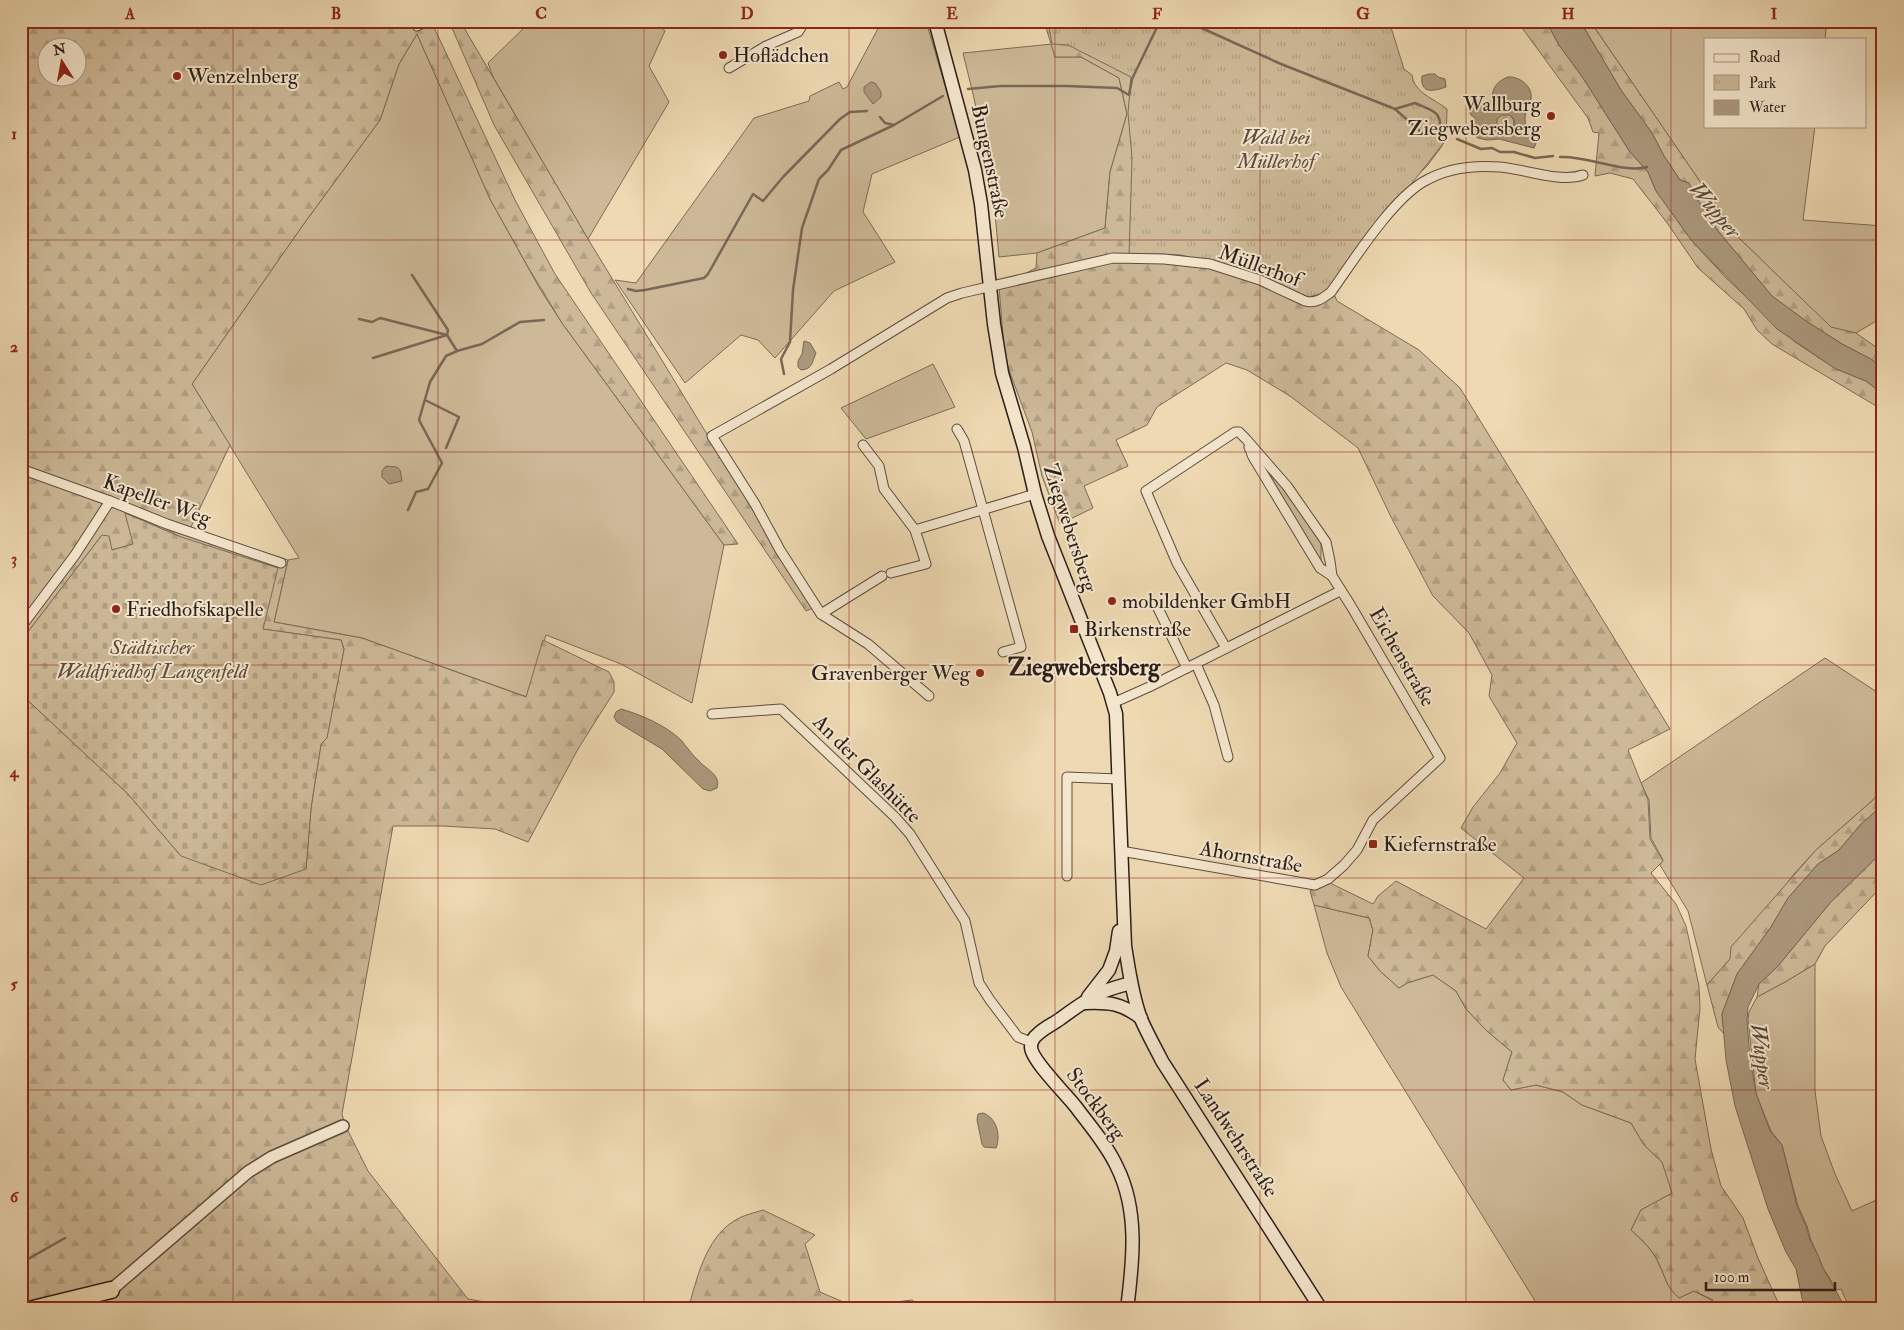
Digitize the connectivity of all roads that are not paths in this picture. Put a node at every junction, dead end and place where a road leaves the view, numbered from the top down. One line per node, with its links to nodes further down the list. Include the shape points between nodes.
1 (428, 21): 4 (street)
2 (805, 21): 5 (street, via 798,32)
3 (935, 21): 9 (main road, Bungenstraße, via 976,170)
4 (417, 26)
5 (729, 68)
6 (1583, 175): 9 (street, Müllerhof, via 1562,177 1500,167 1478,167 1450,171 1423,182 1379,226 1331,292 1312,302 1210,264 1164,258 1113,258)
7 (1883, 202): 8 (street)
8 (1883, 215)
9 (990, 286): 14 (main road, Ziegwebersberg, via 1002,373); 24 (street, via 947,298 712,436)
10 (957, 428): 16 (street, via 964,441)
11 (1246, 439): 21 (street, Eichenstraße, via 1320,568); 21 (street, Eichenstraße, via 1287,486 1326,542); 26 (street, Eichenstraße, via 1235,432 1146,491 1177,563)
12 (862, 445): 17 (street, via 879,466 884,489)
13 (21, 469): 15 (street, Kapeller Weg)
14 (1035, 494): 16 (street); 31 (main road, Ziegwebersberg, via 1051,545)
15 (110, 501): 18 (street, Kapeller Weg); 25 (street, via 75,555)
16 (983, 510): 17 (street); 27 (street, via 1021,647)
17 (915, 530): 19 (street, via 926,564)
18 (281, 563)
19 (891, 573)
20 (882, 576): 24 (street)
21 (1332, 576): 22 (street, Eichenstraße)
22 (1340, 591): 26 (street); 34 (street, Eichenstraße)
23 (1156, 604): 29 (street)
24 (820, 614): 30 (street, via 868,644)
25 (21, 627)
26 (1226, 648): 28 (street)
27 (1003, 652)
28 (1196, 664): 29 (street); 33 (street, via 1214,705)
29 (1187, 668): 31 (street)
30 (929, 696)
31 (1113, 703): 35 (main road, Ziegwebersberg)
32 (712, 714): 42 (street, An der Glashütte, via 781,709 895,817 910,834 965,920 974,967 983,988 1018,1036)
33 (1228, 757)
34 (1440, 758): 36 (street, Ahornstraße, via 1373,820 1344,866 1328,880 1316,885)
35 (1119, 779): 36 (main road, Ziegwebersberg); 37 (street, via 1067,777)
36 (1121, 851): 38 (main road, Ziegwebersberg)
37 (1067, 876)
38 (1123, 905): 39 (main road, Ziegwebersberg); 40 (main road, via 1109,970)
39 (1131, 983): 40 (main road); 41 (main road, Landwehrstraße)
40 (1083, 1003): 41 (main road, via 1120,1005); 42 (main road)
41 (1140, 1018): 48 (main road, Landwehrstraße, via 1162,1061)
42 (1034, 1038): 47 (main road, Stockberg, via 1031,1050 1036,1059 1104,1145 1123,1181 1133,1250)
43 (344, 1126): 44 (street, via 272,1157 248,1172)
44 (111, 1290): 45 (highway); 46 (highway)
45 (33, 1309)
46 (86, 1309)
47 (1127, 1309)
48 (1321, 1309)

